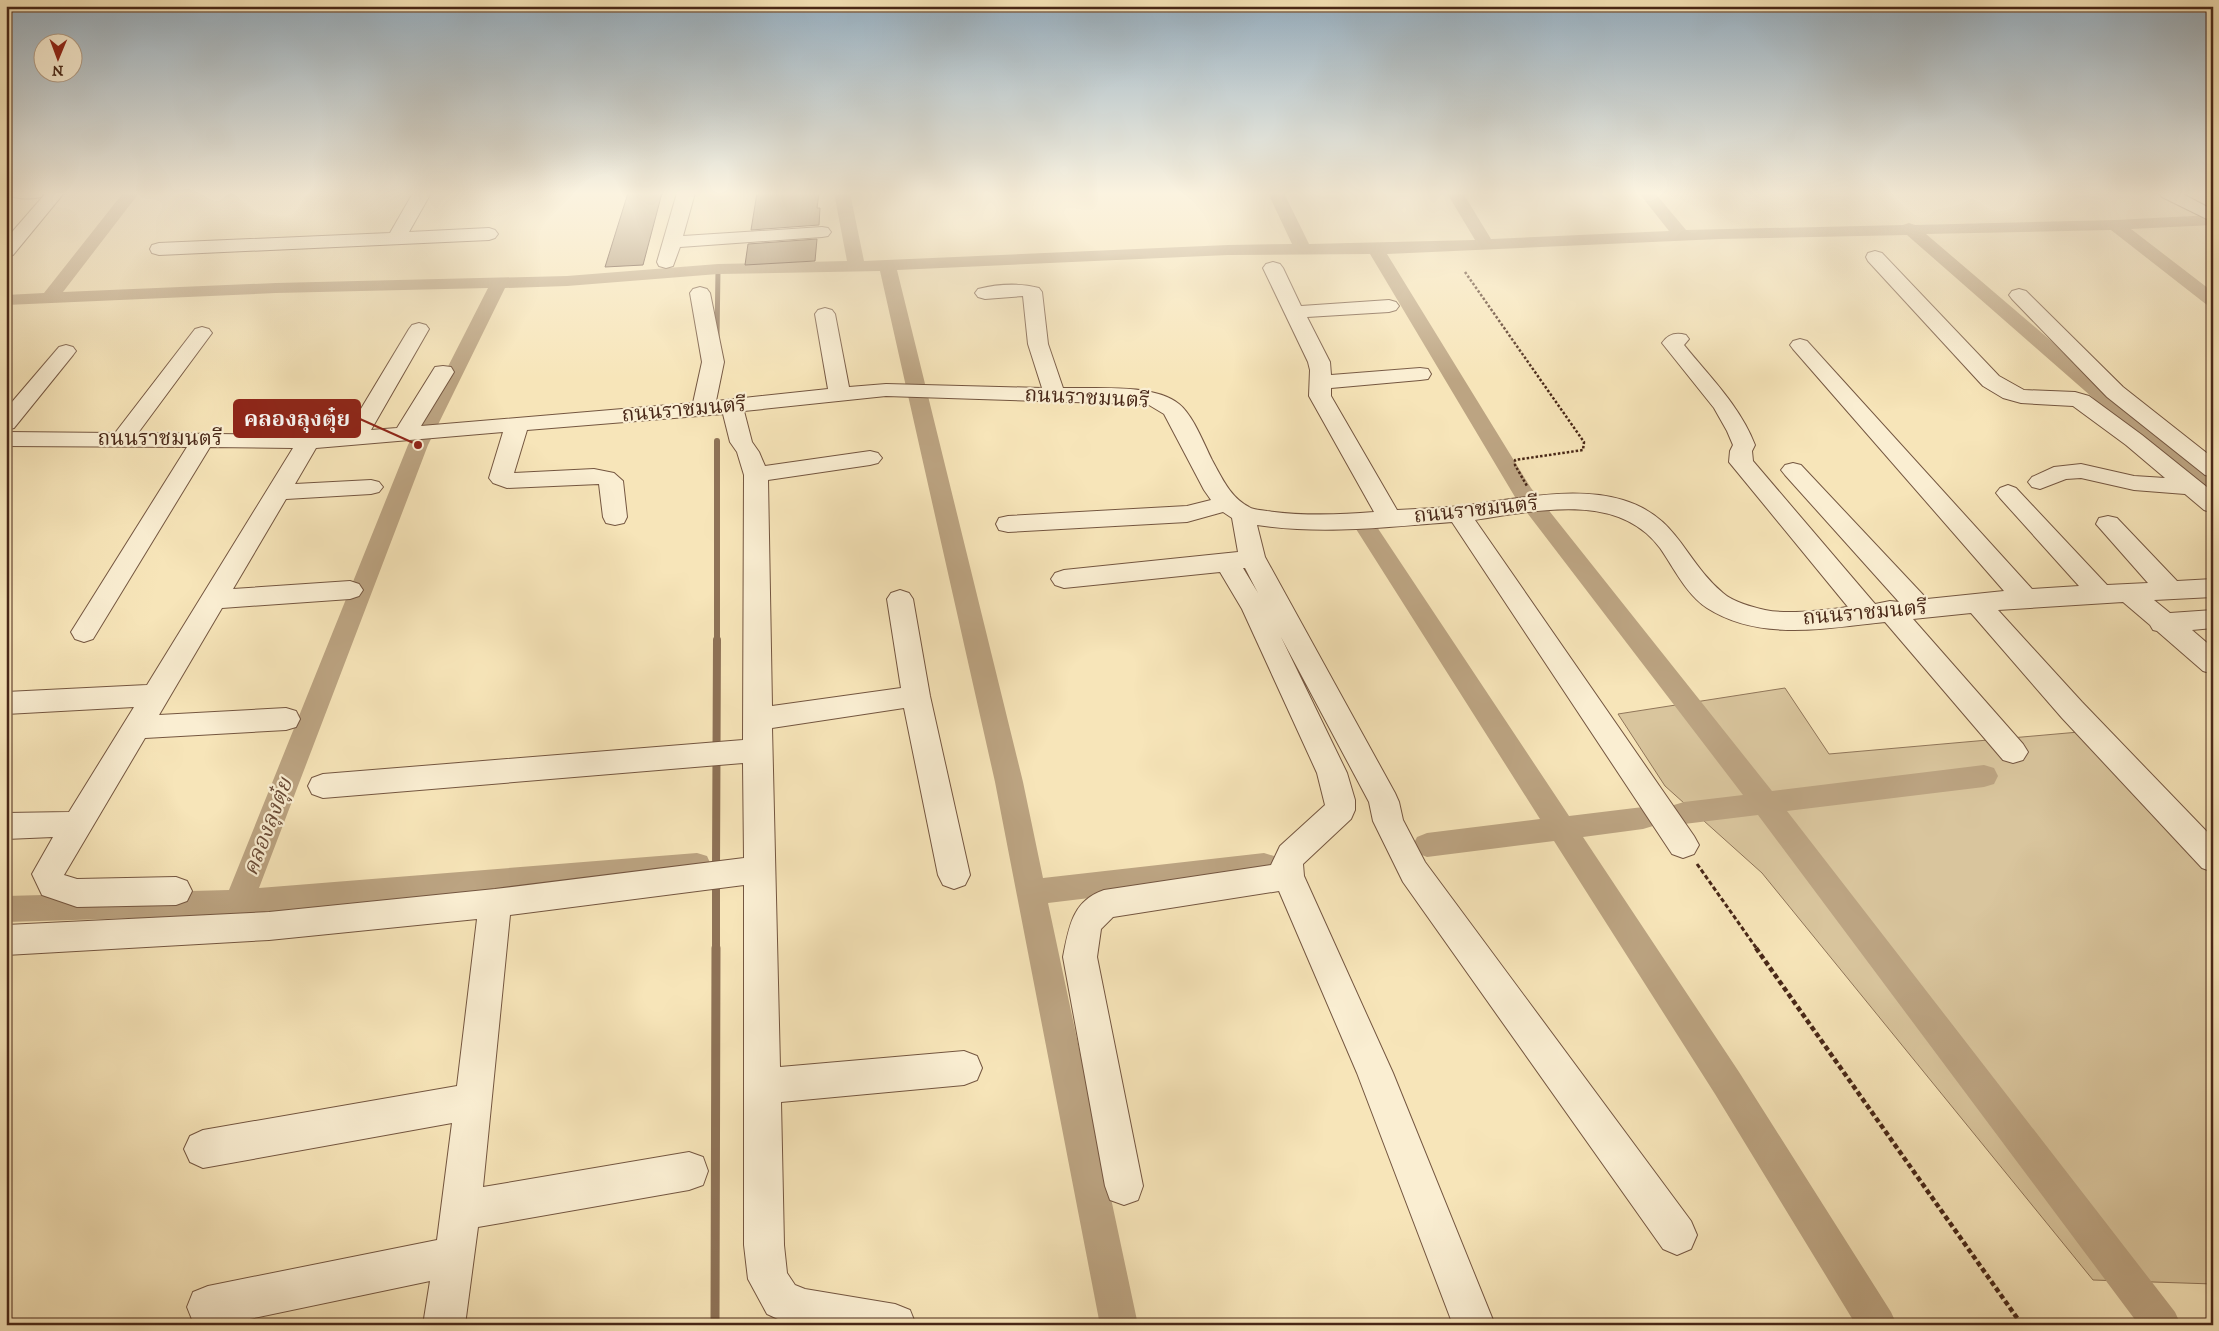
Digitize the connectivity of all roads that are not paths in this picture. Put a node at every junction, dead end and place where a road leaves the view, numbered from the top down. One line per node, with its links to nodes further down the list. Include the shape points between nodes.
1 (668, 255): 3 (street)
2 (1875, 257): 36 (street, via 2004,392 2024,398 2078,400 2134,440)
3 (666, 262)
4 (1273, 268): 9 (street)
5 (700, 293): 21 (street)
6 (985, 293): 20 (street, via 1032,292 1038,344)
7 (2019, 296): 32 (street, via 2115,392)
8 (1389, 306): 9 (street)
9 (1295, 312): 18 (street, via 1319,362)
10 (825, 314): 19 (street)
11 (420, 329): 28 (street)
12 (202, 333): 26 (street)
13 (1679, 339): 58 (street, via 1672,343 1740,432 1744,445 1742,462)
14 (1800, 344): 53 (street)
15 (66, 351): 22 (street)
16 (443, 372): 24 (street)
17 (1420, 374): 18 (street)
18 (1320, 382): 43 (street, via 1320,396)
19 (840, 395): 20 (street, ถนนราชมนตรี, via 906,390); 21 (street, ถนนราชมนตรี)
20 (1054, 396): 40 (street, ถนนราชมนตรี, via 1138,397 1155,400 1172,409 1216,490)
21 (718, 408): 23 (street, ถนนราชมนตรี); 33 (street, via 748,452)
22 (6, 423)
23 (517, 425): 24 (street, ถนนราชมนตรี); 42 (street, via 501,478 507,481 606,478 611,482)
24 (408, 434): 28 (street, ถนนราชมนตรี)
25 (6, 438): 26 (street, ถนนราชมนตรี)
26 (122, 439): 27 (street, ถนนราชมนตรี)
27 (203, 439): 29 (street, ถนนราชมนตรี); 61 (street)
28 (354, 439): 29 (street, ถนนราชมนตรี)
29 (308, 442): 37 (street)
30 (870, 458): 33 (street)
31 (1793, 470): 57 (street)
32 (2213, 470)
33 (756, 475): 68 (street)
34 (2040, 482): 36 (street, via 2062,472 2081,471 2134,483)
35 (371, 487): 37 (street)
36 (2188, 487): 39 (street)
37 (278, 492): 54 (street)
38 (2008, 493): 52 (street)
39 (2213, 505)
40 (1235, 509): 43 (street, ถนนราชมนตรี, via 1289,522); 44 (street); 46 (street)
41 (1459, 514): 43 (street, ถนนราชมนตรี); 58 (street, ถนนราชมนตรี, via 1570,501 1616,506 1646,520 1668,541 1691,576 1716,601 1744,614 1767,620 1812,620); 75 (street)
42 (614, 517)
43 (1390, 519)
44 (1008, 524)
45 (2108, 524): 50 (street)
46 (1240, 560): 47 (street); 70 (street); 71 (street, via 1255,609)
47 (1064, 579)
48 (2213, 588): 50 (street, ถนนราชมนตรี)
49 (350, 590): 54 (street)
50 (2170, 590): 51 (street, ถนนราชมนตรี)
51 (2128, 592): 52 (street, ถนนราชมนตรี); 60 (street)
52 (2101, 594): 53 (street, ถนนราชมนตรี)
53 (2025, 598): 56 (street, ถนนราชมนตรี)
54 (215, 599): 63 (street)
55 (900, 599): 64 (street)
56 (1978, 604): 57 (street, ถนนราชมนตรี); 76 (street, via 2072,710)
57 (1920, 608): 58 (street, ถนนราชมนตรี)
58 (1879, 612): 69 (street)
59 (2213, 618): 60 (street)
60 (2162, 623): 62 (street)
61 (84, 632)
62 (2213, 664)
63 (157, 695): 65 (street); 67 (street)
64 (916, 696): 68 (street); 78 (street)
65 (6, 703)
66 (286, 719): 67 (street)
67 (138, 727): 73 (street)
68 (752, 740): 72 (street, via 708,754); 77 (street)
69 (2013, 752)
70 (1366, 768): 71 (street); 90 (street, via 1414,872)
71 (1332, 774): 79 (street, via 1340,810 1291,855 1287,863)
72 (323, 786)
73 (78, 824): 74 (street); 80 (street, via 48,874 53,885 77,893)
74 (6, 826)
75 (1683, 845)
76 (2213, 859)
77 (752, 870): 81 (street); 84 (street)
78 (954, 875)
79 (1288, 876): 88 (street, via 1104,904 1086,923 1080,957); 95 (street, via 1374,1073)
80 (176, 891)
81 (495, 904): 82 (street, via 269,926); 85 (street)
82 (6, 940)
83 (964, 1068): 84 (street)
84 (762, 1086): 94 (street, via 764,1244 768,1279 781,1300 804,1310)
85 (474, 1101): 86 (street); 89 (street)
86 (203, 1149)
87 (689, 1170): 89 (street)
88 (1124, 1186)
89 (462, 1210): 91 (street)
90 (1677, 1235)
91 (454, 1256): 92 (street); 93 (street)
92 (208, 1307)
93 (444, 1325)
94 (895, 1325)
95 (1474, 1325)

